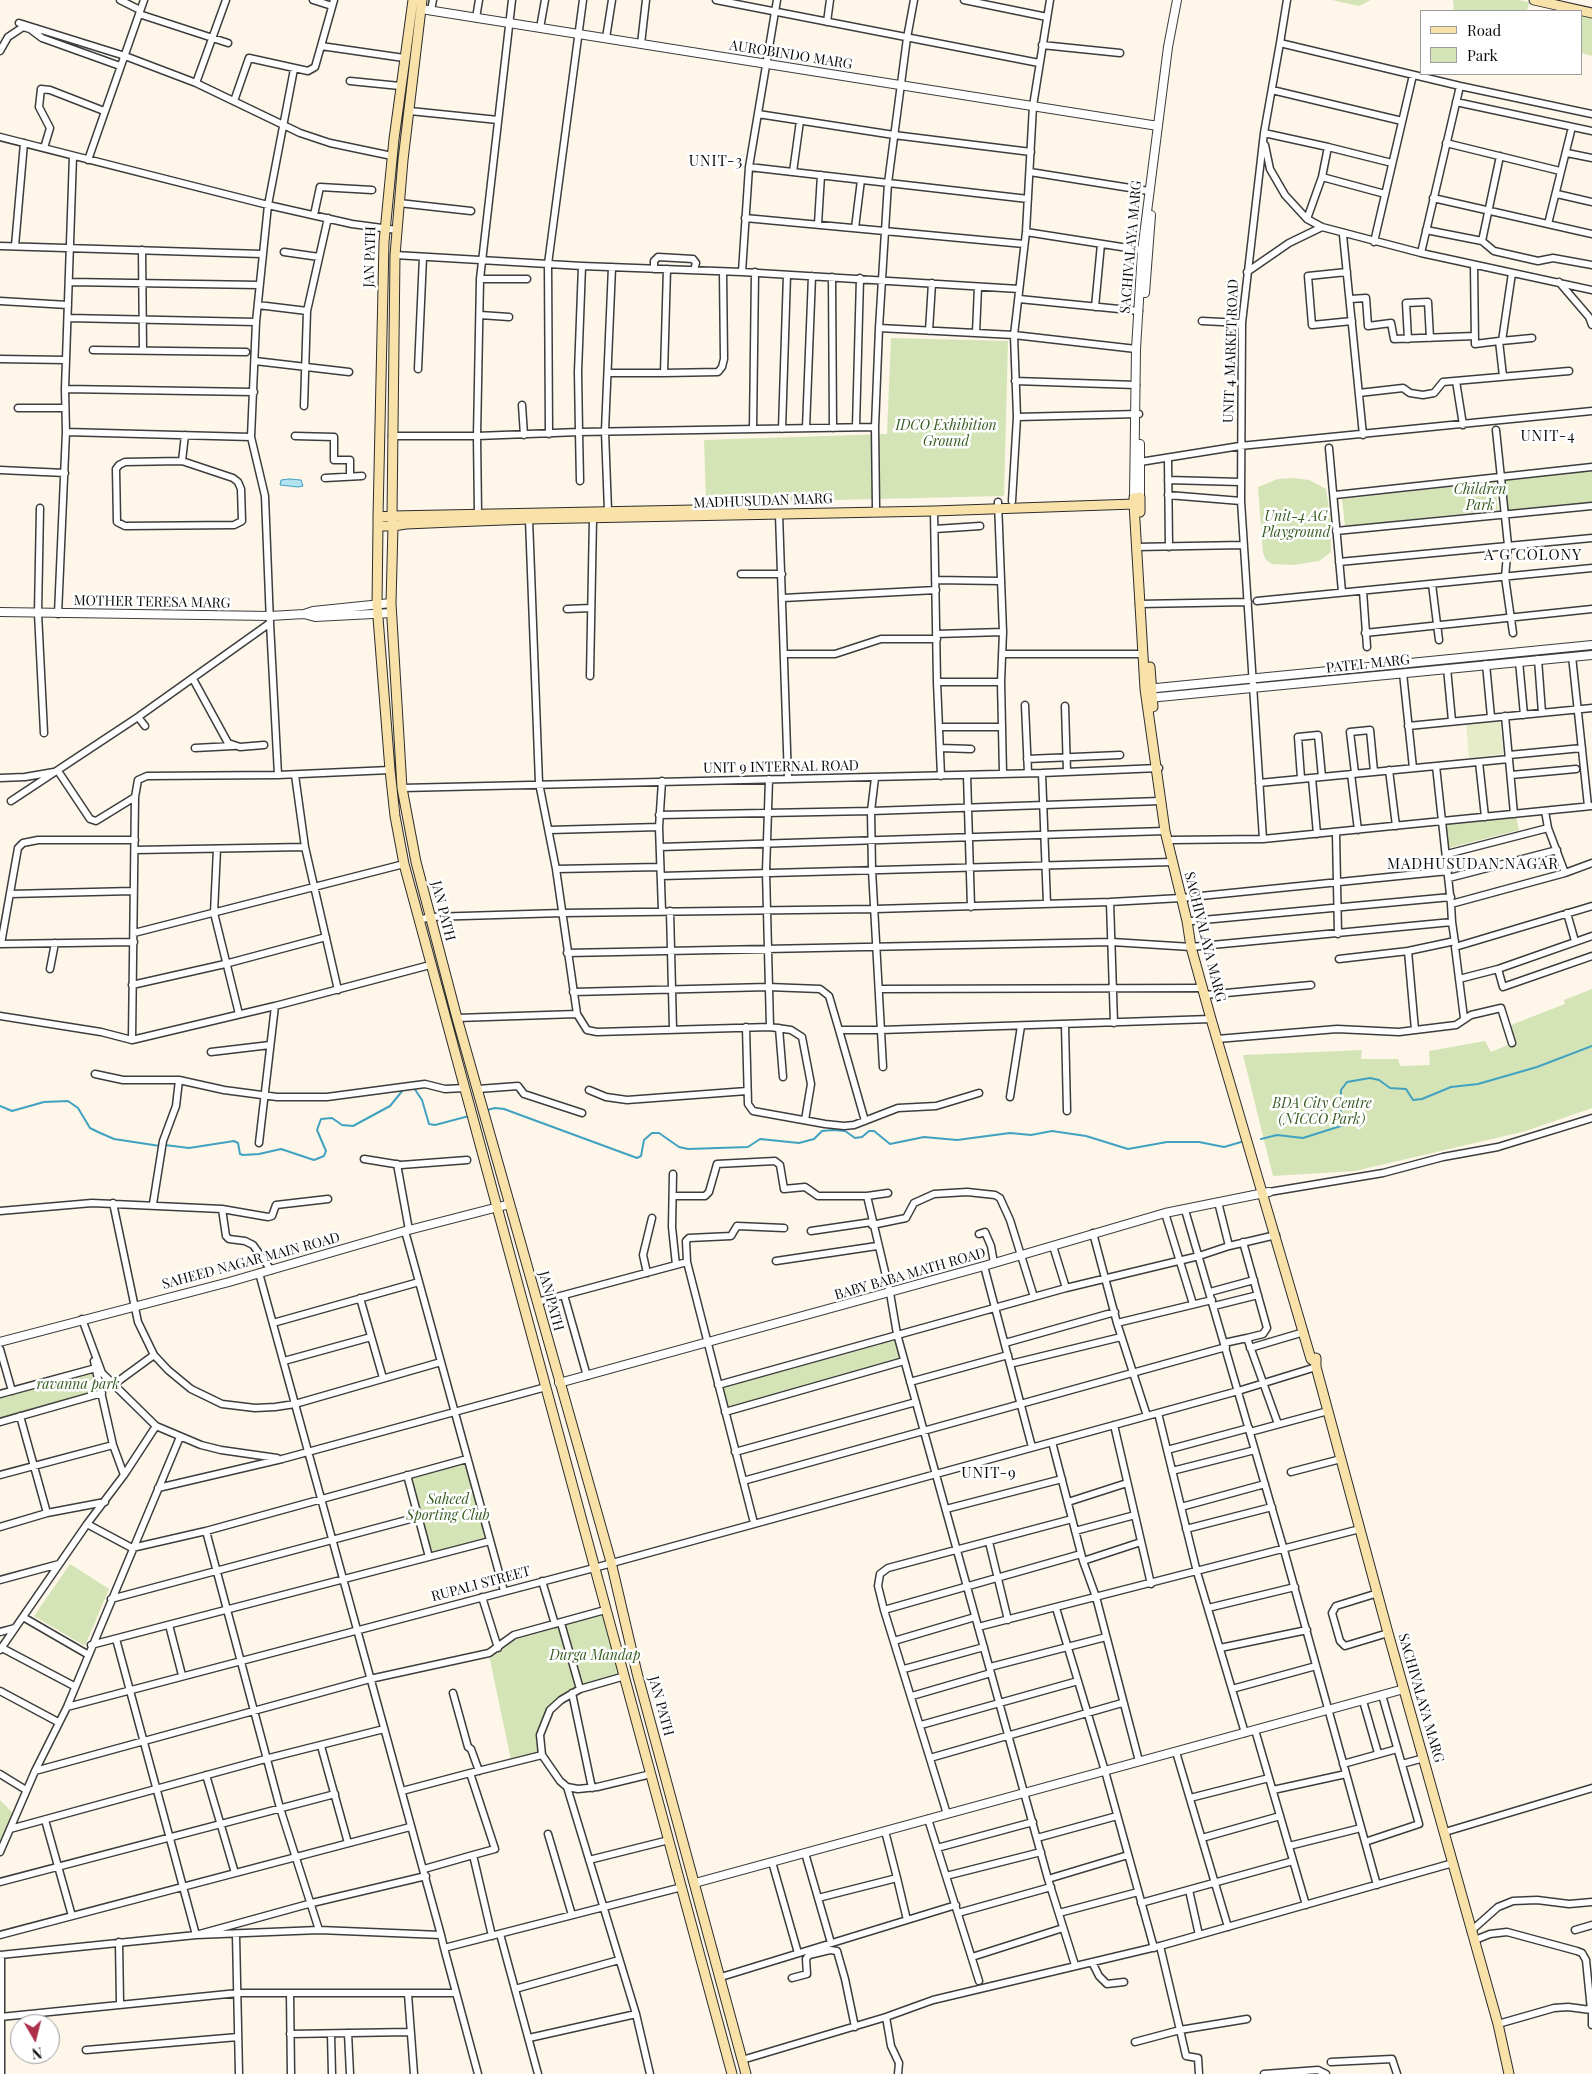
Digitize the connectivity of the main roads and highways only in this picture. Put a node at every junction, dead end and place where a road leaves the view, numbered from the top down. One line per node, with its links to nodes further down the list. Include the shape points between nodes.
1 (413, 0): 7 (main road, JAN PATH, via 400,86 385,230)
2 (1534, 0): 4 (main road)
3 (425, 6): 8 (main road, JAN PATH, via 395,255)
4 (1579, 10)
5 (1137, 500): 6 (main road, MADHUSUDAN MARG); 6 (main road, MADHUSUDAN MARG, via 1012,501); 9 (main road, SACHIVALAYA MARG)
6 (998, 504): 8 (main road, MADHUSUDAN MARG, via 478,514); 8 (main road, MADHUSUDAN MARG, via 934,511)
7 (378, 521): 8 (main road); 19 (main road, JAN PATH, via 378,610 390,770 404,864)
8 (392, 521): 20 (main road, JAN PATH, via 391,608 406,819 457,1018 611,1562)
9 (1141, 604): 10 (main road, SACHIVALAYA MARG); 10 (main road, SACHIVALAYA MARG)
10 (1149, 693): 11 (main road, SACHIVALAYA MARG)
11 (1157, 768): 12 (main road, SACHIVALAYA MARG); 12 (main road, SACHIVALAYA MARG, via 1165,831)
12 (1183, 897): 13 (main road, SACHIVALAYA MARG); 13 (main road, SACHIVALAYA MARG, via 1192,921)
13 (1193, 946): 14 (main road, SACHIVALAYA MARG)
14 (1206, 992): 15 (main road, SACHIVALAYA MARG); 15 (main road, SACHIVALAYA MARG, via 1211,1019)
15 (1220, 1039): 16 (main road, SACHIVALAYA MARG)
16 (1266, 1193): 17 (main road, SACHIVALAYA MARG); 17 (main road, SACHIVALAYA MARG, via 1311,1359)
17 (1316, 1364): 18 (main road, SACHIVALAYA MARG)
18 (1512, 2073)
19 (732, 2074)
20 (746, 2074)

